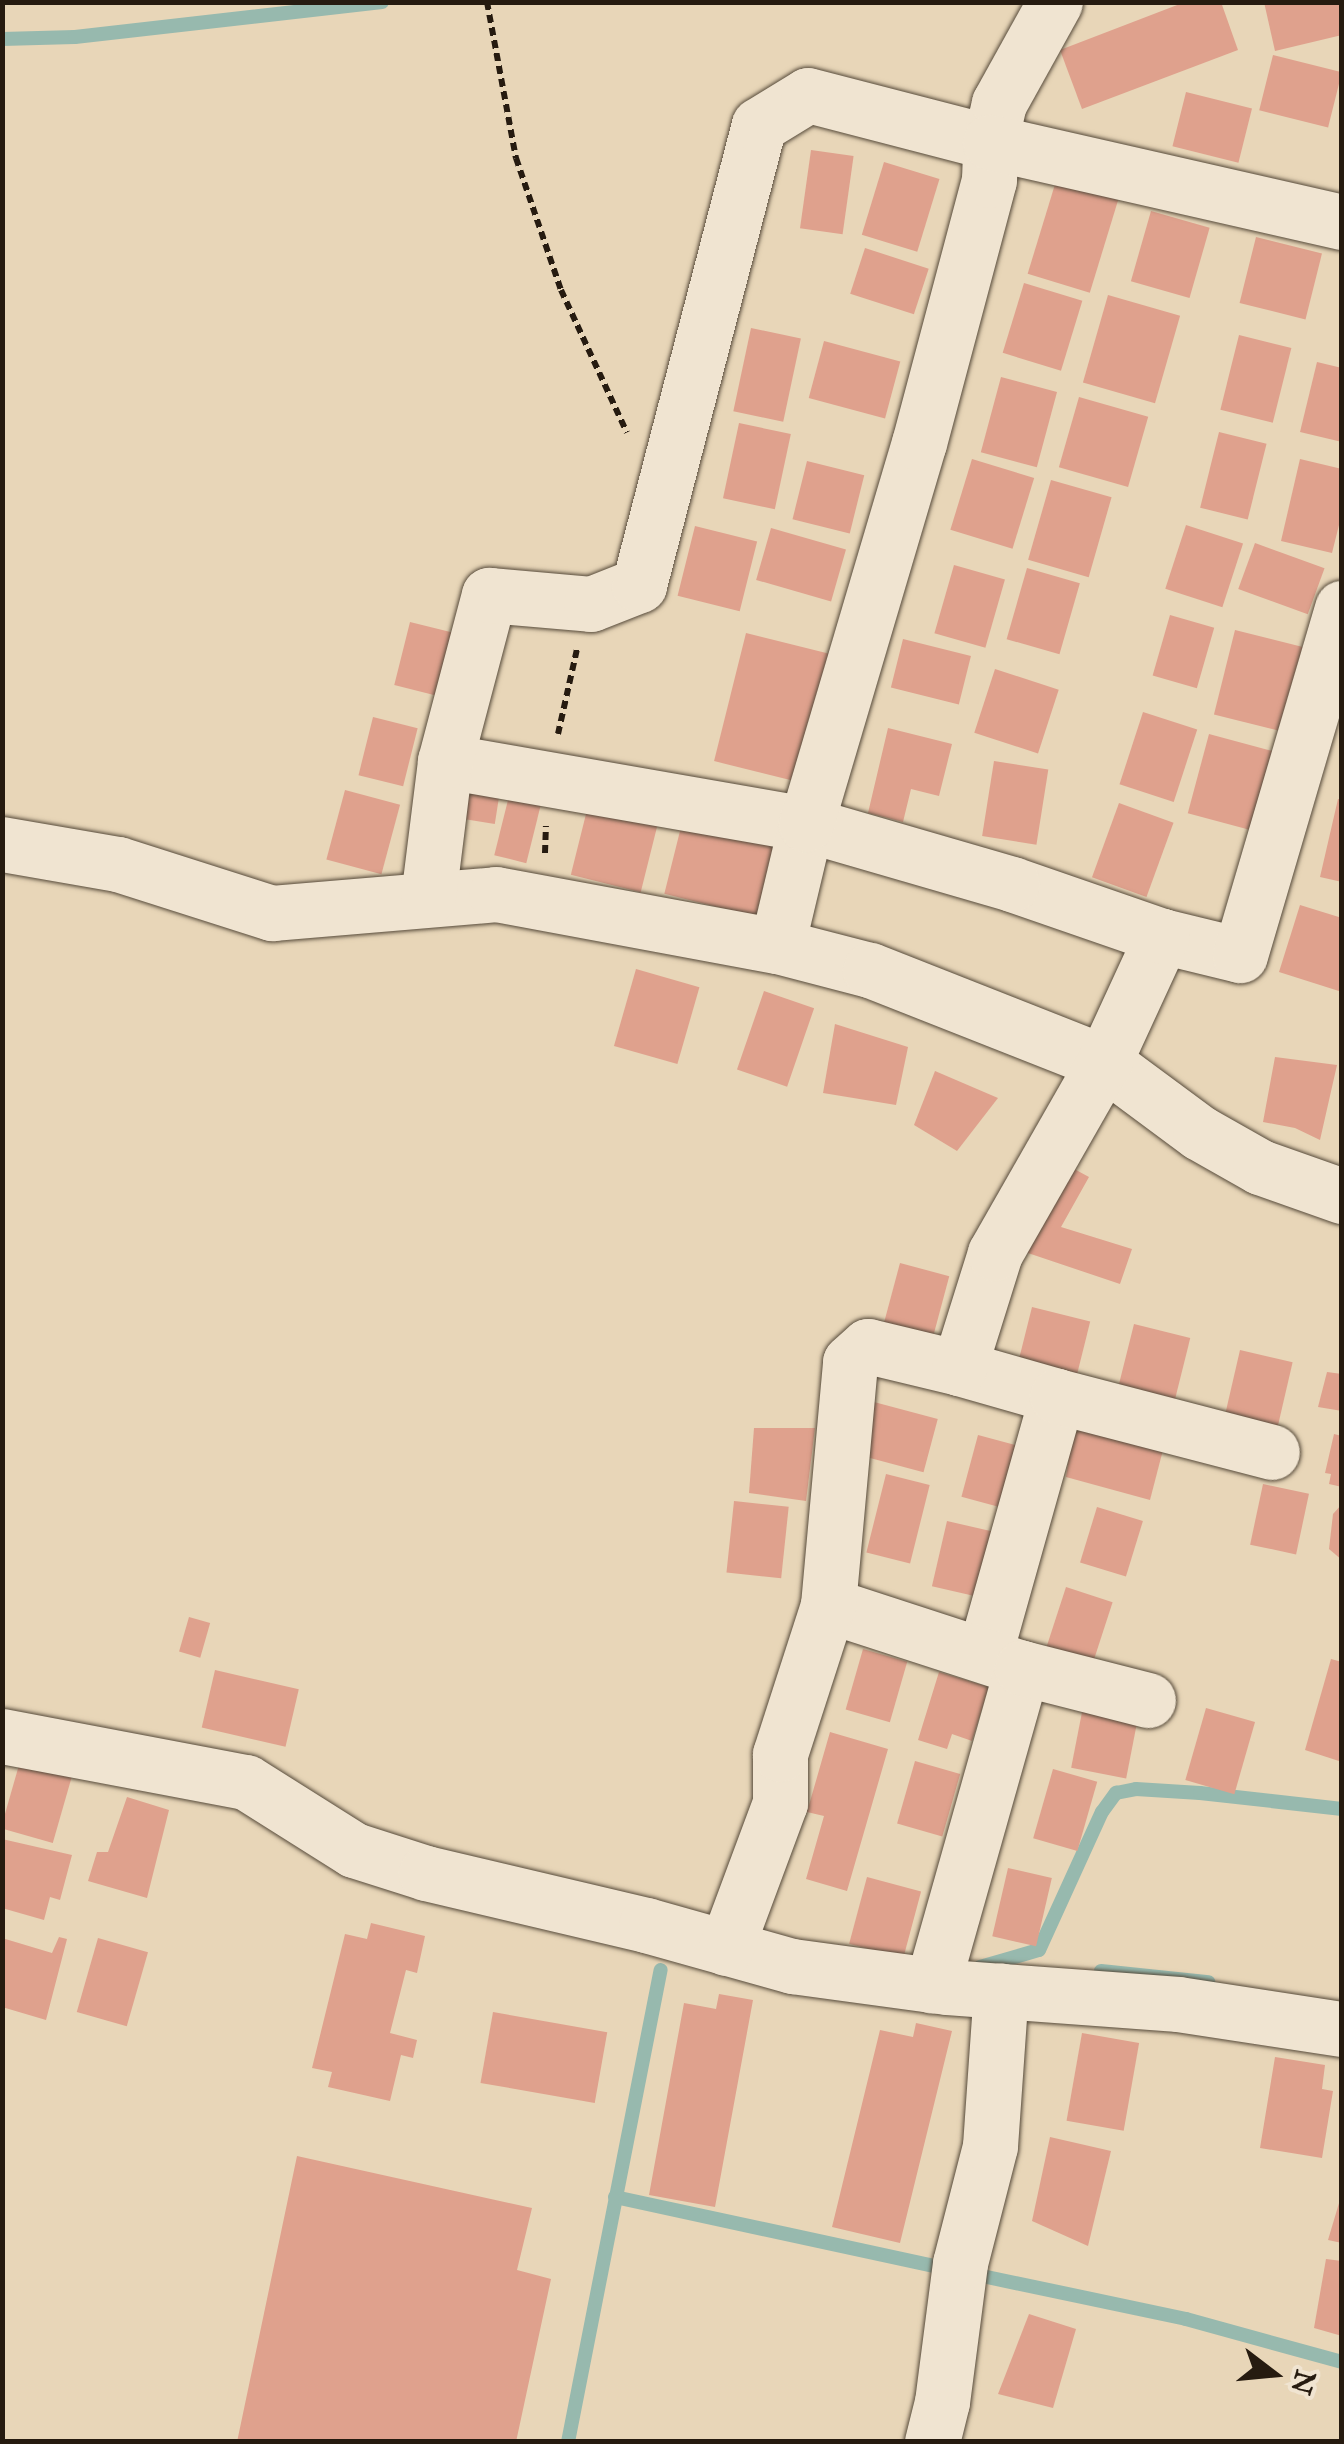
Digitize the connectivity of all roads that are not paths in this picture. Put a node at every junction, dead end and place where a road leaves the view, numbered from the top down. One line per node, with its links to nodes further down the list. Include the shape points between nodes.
1 (1055, 2): 2 (street, via 999,102)
2 (990, 142): 3 (street); 5 (street, via 808,94 758,125 639,585 591,604 489,595); 6 (street, via 988,180 918,443)
3 (1342, 222)
4 (1342, 608): 9 (street, via 1240,955)
5 (445, 761): 6 (street); 8 (street)
6 (806, 824): 9 (street); 10 (street)
7 (2, 844): 8 (street, via 118,864 272,913)
8 (428, 898): 10 (street, via 544,899)
9 (1162, 936): 11 (street)
10 (777, 946): 11 (street, via 870,970)
11 (1104, 1062): 12 (street, via 1260,1167); 13 (street, via 995,1253)
12 (1342, 1196)
13 (959, 1368): 14 (street); 16 (street, via 868,1346 850,1362)
14 (1057, 1396): 15 (street); 17 (street)
15 (1272, 1452)
16 (828, 1605): 17 (street); 20 (street, via 780,1754 780,1803)
17 (1003, 1662): 18 (street); 21 (street)
18 (1148, 1700)
19 (2, 1736): 20 (street, via 246,1782 354,1850)
20 (726, 1948): 21 (street, via 792,1966)
21 (932, 1985): 22 (street)
22 (1002, 1990): 23 (street, via 1178,2004); 24 (street, via 990,2146 960,2263)
23 (1342, 2029)
24 (932, 2442)

